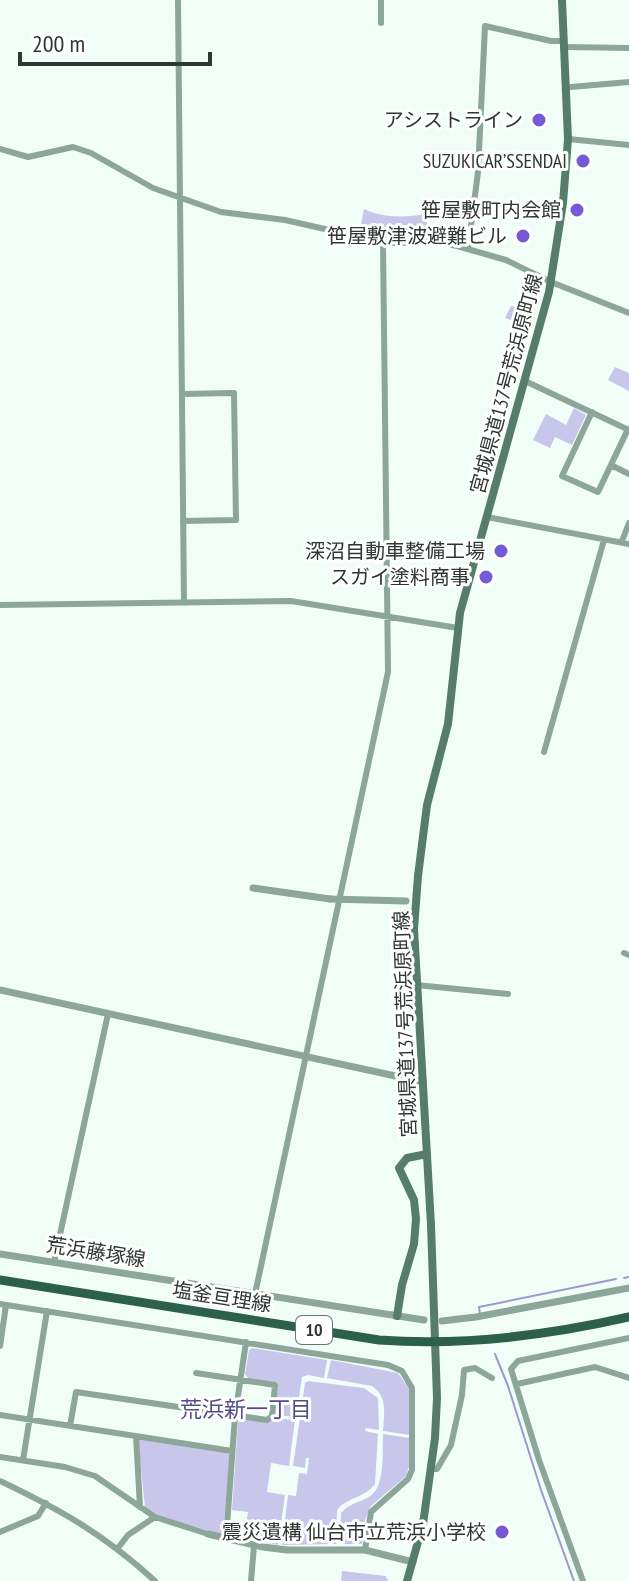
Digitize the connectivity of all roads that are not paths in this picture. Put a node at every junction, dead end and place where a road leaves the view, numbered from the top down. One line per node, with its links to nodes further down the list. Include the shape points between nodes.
1 (178, 0): 12 (street)
2 (381, 0): 4 (street)
3 (562, 0): 5 (main road, 宮城県道137号荒浜原町線)
4 (381, 23)
5 (565, 44): 6 (street); 9 (main road, 宮城県道137号荒浜原町線); 14 (street, via 485,26 478,172)
6 (629, 48)
7 (629, 82): 8 (street)
8 (571, 87)
9 (568, 139): 10 (street); 15 (main road, 宮城県道137号荒浜原町線)
10 (629, 145)
11 (0, 149): 12 (street, via 28,157 73,147)
12 (180, 199): 13 (street, via 221,212); 18 (street)
13 (383, 242): 14 (street, via 437,242); 30 (street)
14 (468, 249): 15 (street)
15 (551, 282): 16 (street); 17 (main road, 宮城県道137号荒浜原町線)
16 (629, 313)
17 (525, 381): 19 (street); 23 (main road, 宮城県道137号荒浜原町線)
18 (182, 394): 24 (street); 24 (street, via 234,393 236,520)
19 (592, 412): 20 (street); 21 (street, via 562,476 598,492)
20 (629, 430): 21 (street)
21 (611, 465): 22 (street)
22 (629, 474)
23 (487, 517): 26 (street); 31 (main road, 宮城県道137号荒浜原町線)
24 (183, 521): 28 (street)
25 (629, 523): 27 (street)
26 (604, 540): 27 (street); 32 (street)
27 (625, 542)
28 (184, 603): 29 (street); 30 (street, via 291,601)
29 (0, 605)
30 (389, 616): 31 (street); 39 (street, via 388,672)
31 (458, 628): 34 (main road, 宮城県道137号荒浜原町線, via 448,724)
32 (544, 752)
33 (253, 888): 34 (street, bridge, via 330,899)
34 (411, 901): 35 (main road, 宮城県道137号荒浜原町線)
35 (416, 985): 37 (street); 40 (main road, 宮城県道137号荒浜原町線)
36 (0, 990): 38 (street)
37 (508, 994)
38 (108, 1014): 39 (street); 43 (street)
39 (305, 1057): 40 (street); 46 (street)
40 (423, 1082): 41 (main road, 宮城県道137号荒浜原町線)
41 (427, 1154): 49 (main road, via 407,1158 399,1168 414,1200 416,1219); 56 (main road, 宮城県道137号荒浜原町線)
42 (0, 1254): 43 (street, 荒浜藤塚線)
43 (54, 1262): 46 (street, 荒浜藤塚線)
44 (0, 1280): 56 (main road, 塩釜亘理線 / 10, via 379,1340)
45 (629, 1288): 52 (street)
46 (255, 1294): 49 (street, 荒浜藤塚線)
47 (3, 1304): 48 (street); 54 (street)
48 (47, 1311): 55 (street); 64 (street)
49 (397, 1316): 51 (street, 荒浜藤塚線)
50 (629, 1317): 56 (main road, 塩釜亘理線 / 10, via 531,1335)
51 (424, 1320)
52 (442, 1321)
53 (629, 1338): 61 (street, via 518,1361 511,1369)
54 (0, 1342)
55 (246, 1342): 60 (street); 80 (street, via 388,1365 410,1381 412,1470 371,1512)
56 (436, 1343): 70 (main road, 宮城県道137号荒浜原町線)
57 (196, 1373): 60 (street)
58 (492, 1378): 70 (street, via 475,1368 464,1370 451,1445 437,1469)
59 (629, 1378): 61 (street, via 595,1367)
60 (241, 1380): 63 (street); 63 (street, via 275,1385 272,1416)
61 (517, 1384): 85 (street)
62 (0, 1415): 64 (street)
63 (235, 1416): 65 (street, via 76,1392); 67 (street)
64 (30, 1420): 65 (street); 69 (street)
65 (70, 1426): 66 (street)
66 (136, 1436): 67 (street); 73 (street)
67 (232, 1451): 77 (street)
68 (0, 1457): 69 (street)
69 (23, 1460): 73 (street, via 95,1476)
70 (431, 1469): 81 (main road, 宮城県道137号荒浜原町線)
71 (0, 1481): 72 (street)
72 (46, 1503): 75 (street, via 38,1516); 79 (street)
73 (140, 1507): 74 (street)
74 (155, 1517): 76 (street); 79 (street)
75 (0, 1532)
76 (208, 1534): 77 (street)
77 (226, 1540): 78 (street)
78 (254, 1546): 80 (street); 83 (street)
79 (118, 1548): 82 (street)
80 (365, 1550): 81 (street)
81 (413, 1562): 84 (main road, 宮城県道137号荒浜原町線)
82 (155, 1581)
83 (251, 1581)
84 (407, 1581)
85 (583, 1581)

